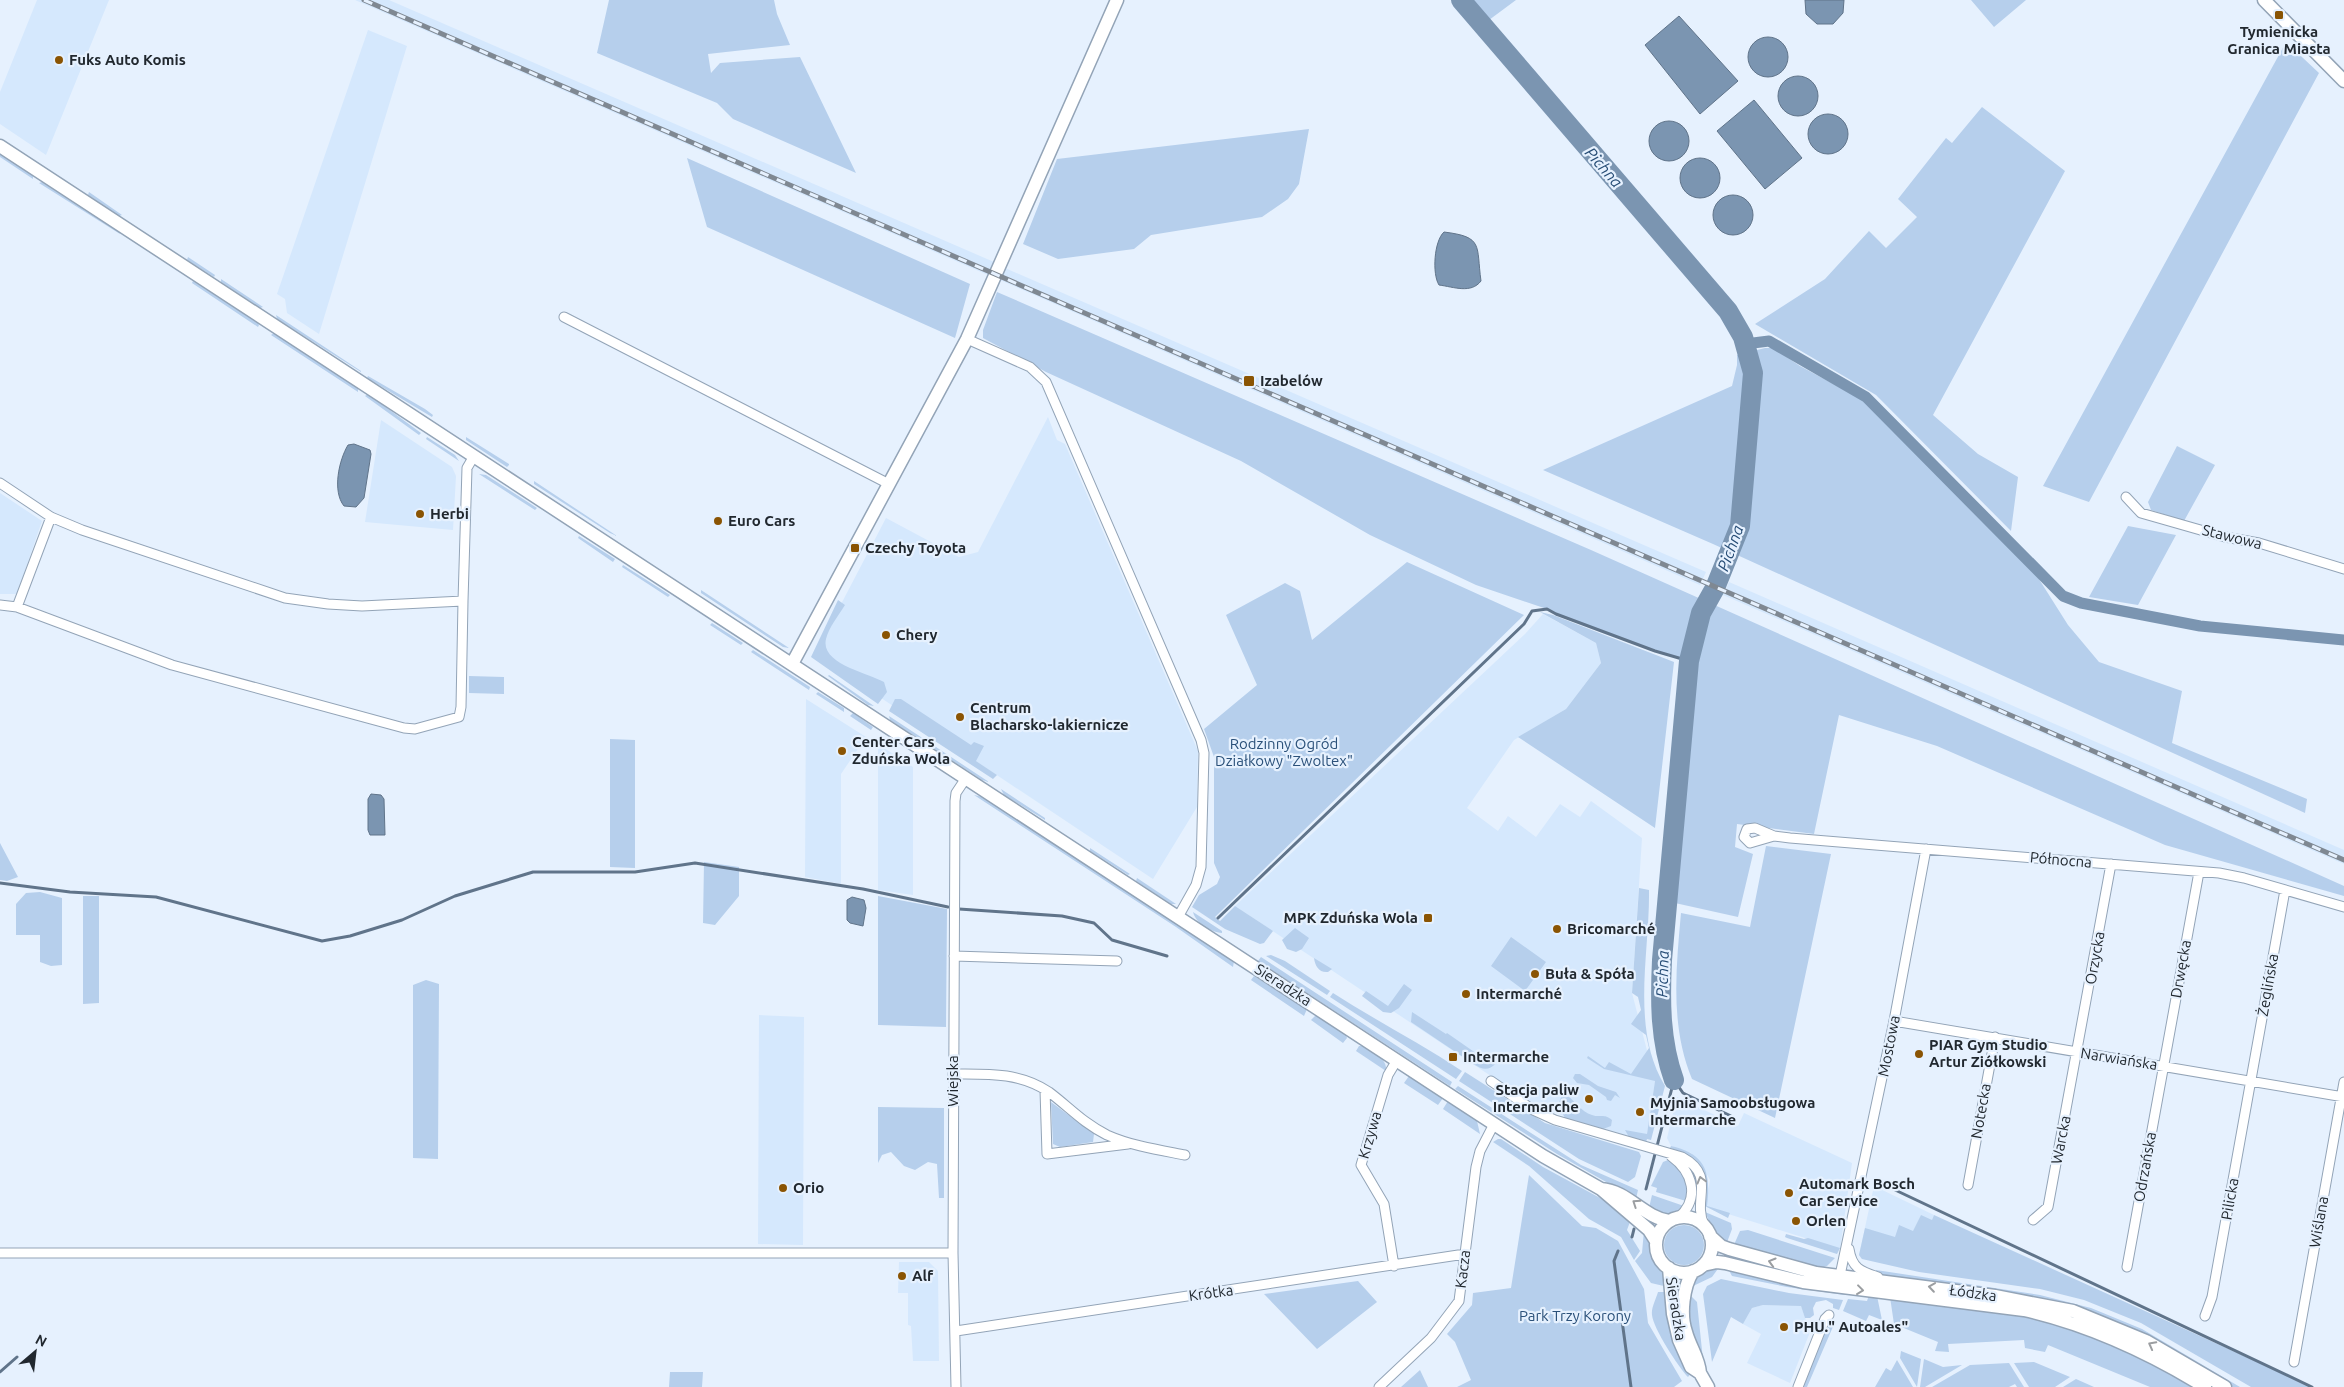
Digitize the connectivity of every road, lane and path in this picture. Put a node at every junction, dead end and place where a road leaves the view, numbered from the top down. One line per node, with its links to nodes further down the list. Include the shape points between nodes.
1 (1117, 0): 6 (main road)
2 (2264, 0): 3 (main road)
3 (2344, 81)
4 (0, 146): 7 (main road, Sieradzka)
5 (564, 317): 9 (street)
6 (967, 339): 9 (main road); 24 (street, via 1030,367 1046,382 1201,740 1204,753 1201,867 1196,885)
7 (474, 456): 13 (street, via 467,468); 16 (main road, Sieradzka)
8 (0, 483): 11 (street)
9 (889, 484): 16 (main road)
10 (2126, 497): 12 (street, Stawowa, via 2141,513)
11 (51, 517): 13 (street, via 285,598 362,606); 15 (street)
12 (2344, 569)
13 (463, 601): 15 (street, via 459,717 415,729 172,665)
14 (0, 605): 15 (street)
15 (17, 607)
16 (792, 664): 17 (main road, Sieradzka)
17 (966, 778): 24 (main road, Sieradzka); 25 (street, Wiejska, via 956,793 955,801)
18 (1774, 836): 19 (street, Północna)
19 (1926, 849): 20 (street, Północna); 27 (street, Mostowa)
20 (2111, 864): 21 (street, Północna); 29 (street, Orzycka)
21 (2199, 872): 22 (street, Północna, via 2244,878); 31 (street, Drwęcka)
22 (2285, 890): 23 (street, Północna); 34 (street, Żeglińska)
23 (2344, 907)
24 (1178, 917): 30 (main road, Sieradzka)
25 (954, 956): 26 (street); 32 (street, Wiejska)
26 (1117, 961)
27 (1894, 1021): 28 (street, Narwiańska); 48 (street, Mostowa)
28 (1995, 1037): 29 (street, Narwiańska); 42 (street, Notecka)
29 (2078, 1052): 31 (street, Narwiańska); 45 (street, Warcka, via 2048,1207)
30 (1397, 1060): 38 (main road, Sieradzka); 52 (street, Krzywa, via 1388,1075 1361,1165 1384,1204)
31 (2163, 1066): 34 (street, Narwiańska); 53 (street, Odrzańska)
32 (953, 1074): 36 (street, via 1004,1074); 50 (street, Wiejska)
33 (1491, 1081): 40 (street, via 1532,1110 1550,1118)
34 (2251, 1081): 37 (street, Narwiańska); 59 (street, Pilicka, via 2212,1297)
35 (2344, 1082): 37 (street, Wiślana)
36 (1045, 1090): 39 (street, via 1085,1123); 39 (street, via 1047,1154)
37 (2343, 1096): 61 (street, Wiślana)
38 (1494, 1124): 43 (main road, Sieradzka); 51 (street, Kacza, via 1476,1167)
39 (1130, 1144): 41 (street)
40 (1667, 1153): 44 (street, via 1685,1169 1691,1186 1690,1205); 46 (street, one-way to 40, via 1700,1216 1703,1186 1697,1168 1682,1157)
41 (1185, 1155)
42 (1968, 1185)
43 (1601, 1189): 44 (main road, Sieradzka, one-way to 43, via 1657,1218 1612,1190); 47 (main road, Sieradzka, via 1649,1230)
44 (1674, 1219): 46 (main road, via 1692,1218); 47 (main road, via 1660,1229)
45 (2033, 1220)
46 (1707, 1231): 55 (main road, via 1712,1248); 56 (main road, Łódzka, one-way to 46, via 1735,1252 1721,1246)
47 (1656, 1241): 54 (main road, via 1658,1257)
48 (1848, 1243): 56 (street, Mostowa); 57 (street, Mostowa, via 1850,1259 1858,1270)
49 (0, 1253): 50 (street)
50 (953, 1253): 60 (street, Wiejska)
51 (1465, 1254): 52 (street, Krótka); 64 (street, Kacza, via 1456,1308 1431,1338)
52 (1394, 1266): 60 (street, Krótka)
53 (2127, 1267)
54 (1669, 1268): 55 (main road, via 1683,1273); 62 (main road, Sieradzka, via 1679,1340 1691,1367)
55 (1698, 1268): 56 (main road, Łódzka, via 1717,1262 1803,1282); 62 (main road, Sieradzka, via 1687,1283 1684,1313 1685,1330 1699,1362)
56 (1838, 1282): 57 (main road, Łódzka); 67 (main road, Łódzka, one-way to 67, via 2060,1318 2117,1339)
57 (1900, 1283): 68 (main road, Łódzka, one-way to 57, via 2146,1341 2083,1315 2024,1300)
58 (1829, 1315): 66 (street)
59 (2204, 1316)
60 (956, 1331): 63 (street, Wiejska)
61 (2294, 1362)
62 (1700, 1373): 65 (main road, Sieradzka)
63 (956, 1387)
64 (1379, 1387)
65 (1708, 1387)
66 (1798, 1387)
67 (2205, 1387)
68 (2225, 1387)

